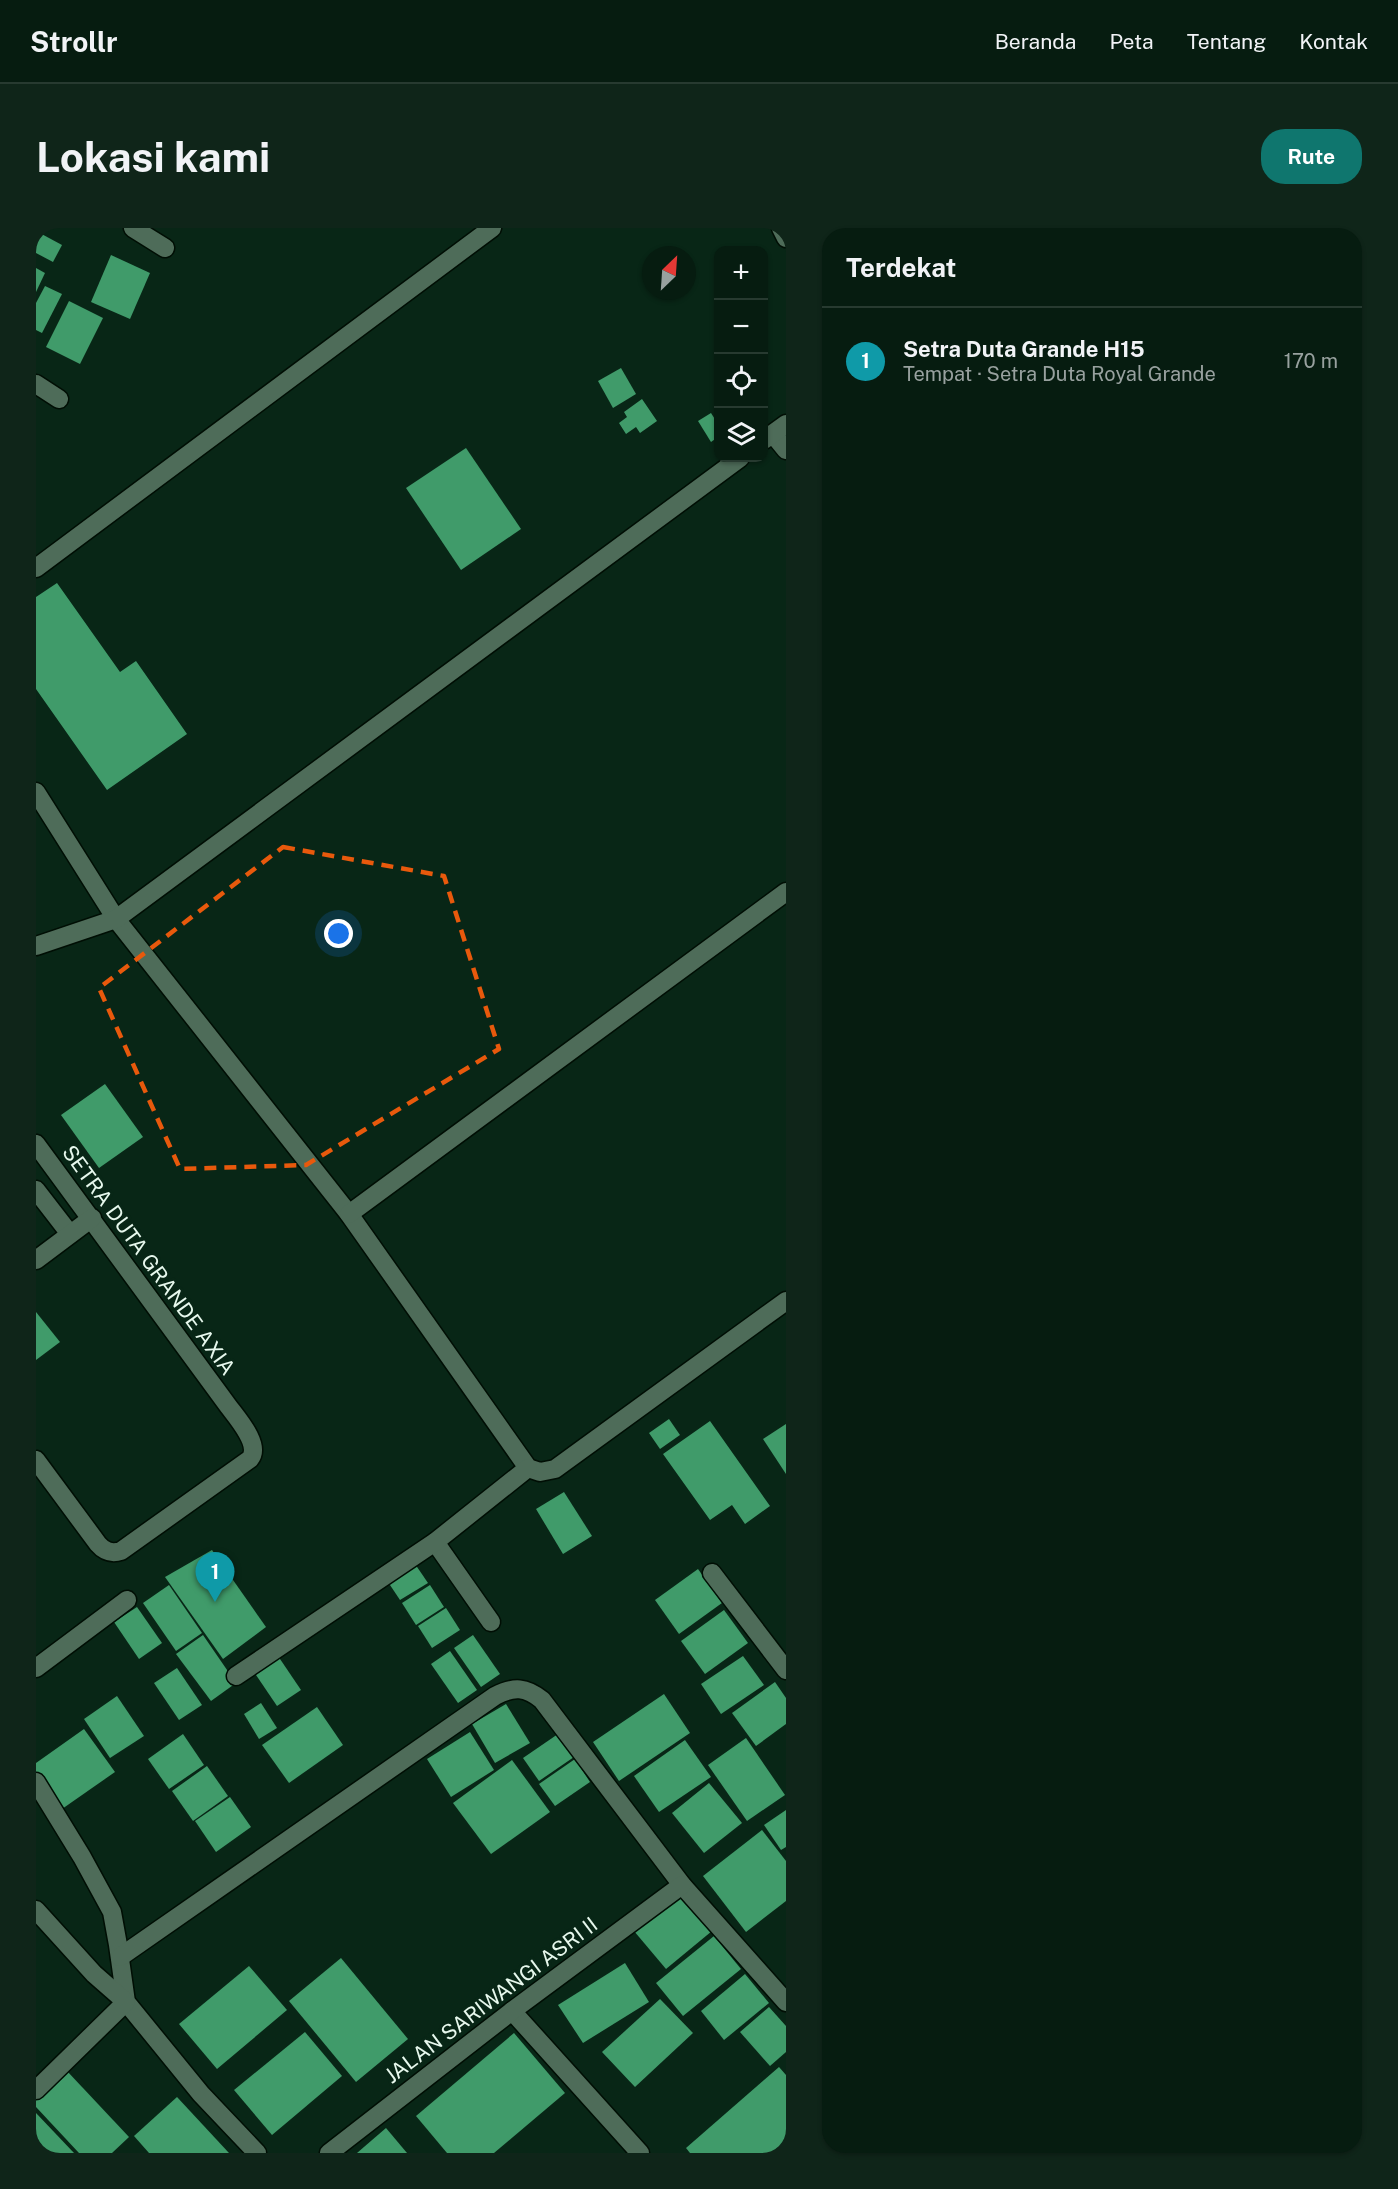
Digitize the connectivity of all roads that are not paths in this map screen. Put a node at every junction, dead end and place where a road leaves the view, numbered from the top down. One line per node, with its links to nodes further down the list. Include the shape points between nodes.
1 (133, 228): 5 (street)
2 (492, 228): 11 (street)
3 (781, 228): 4 (street)
4 (786, 238)
5 (165, 248)
6 (36, 384): 7 (street)
7 (58, 399)
8 (774, 433): 9 (street)
9 (786, 450)
10 (735, 462): 14 (street)
11 (36, 568)
12 (36, 792): 14 (street)
13 (786, 892): 18 (street)
14 (116, 920): 15 (street); 18 (street)
15 (36, 946)
16 (36, 1144): 19 (street, SETRA DUTA GRANDE AXIA)
17 (36, 1190): 20 (street)
18 (349, 1214): 24 (street)
19 (92, 1218): 20 (street); 23 (street, SETRA DUTA GRANDE AXIA, via 226,1402 251,1440 253,1455 115,1553 103,1550)
20 (70, 1234): 21 (street)
21 (36, 1260)
22 (786, 1302): 24 (street, via 555,1469 540,1472)
23 (36, 1460)
24 (528, 1468): 25 (street)
25 (435, 1542): 28 (street); 31 (street)
26 (712, 1573): 30 (street)
27 (127, 1600): 29 (street)
28 (491, 1622)
29 (36, 1668)
30 (786, 1670)
31 (236, 1676)
32 (37, 1785): 35 (street, via 111,1912)
33 (682, 1885): 35 (street, via 542,1700 519,1688 508,1689); 37 (street); 38 (street, JALAN SARIWANGI ASRI II)
34 (36, 1910): 36 (street, via 94,1974)
35 (120, 1957): 36 (street)
36 (126, 2002): 39 (street); 40 (street, via 201,2094)
37 (786, 2002)
38 (512, 2011): 41 (street, JALAN SARIWANGI ASRI II); 42 (street)
39 (36, 2090)
40 (257, 2153)
41 (329, 2153)
42 (640, 2153)

